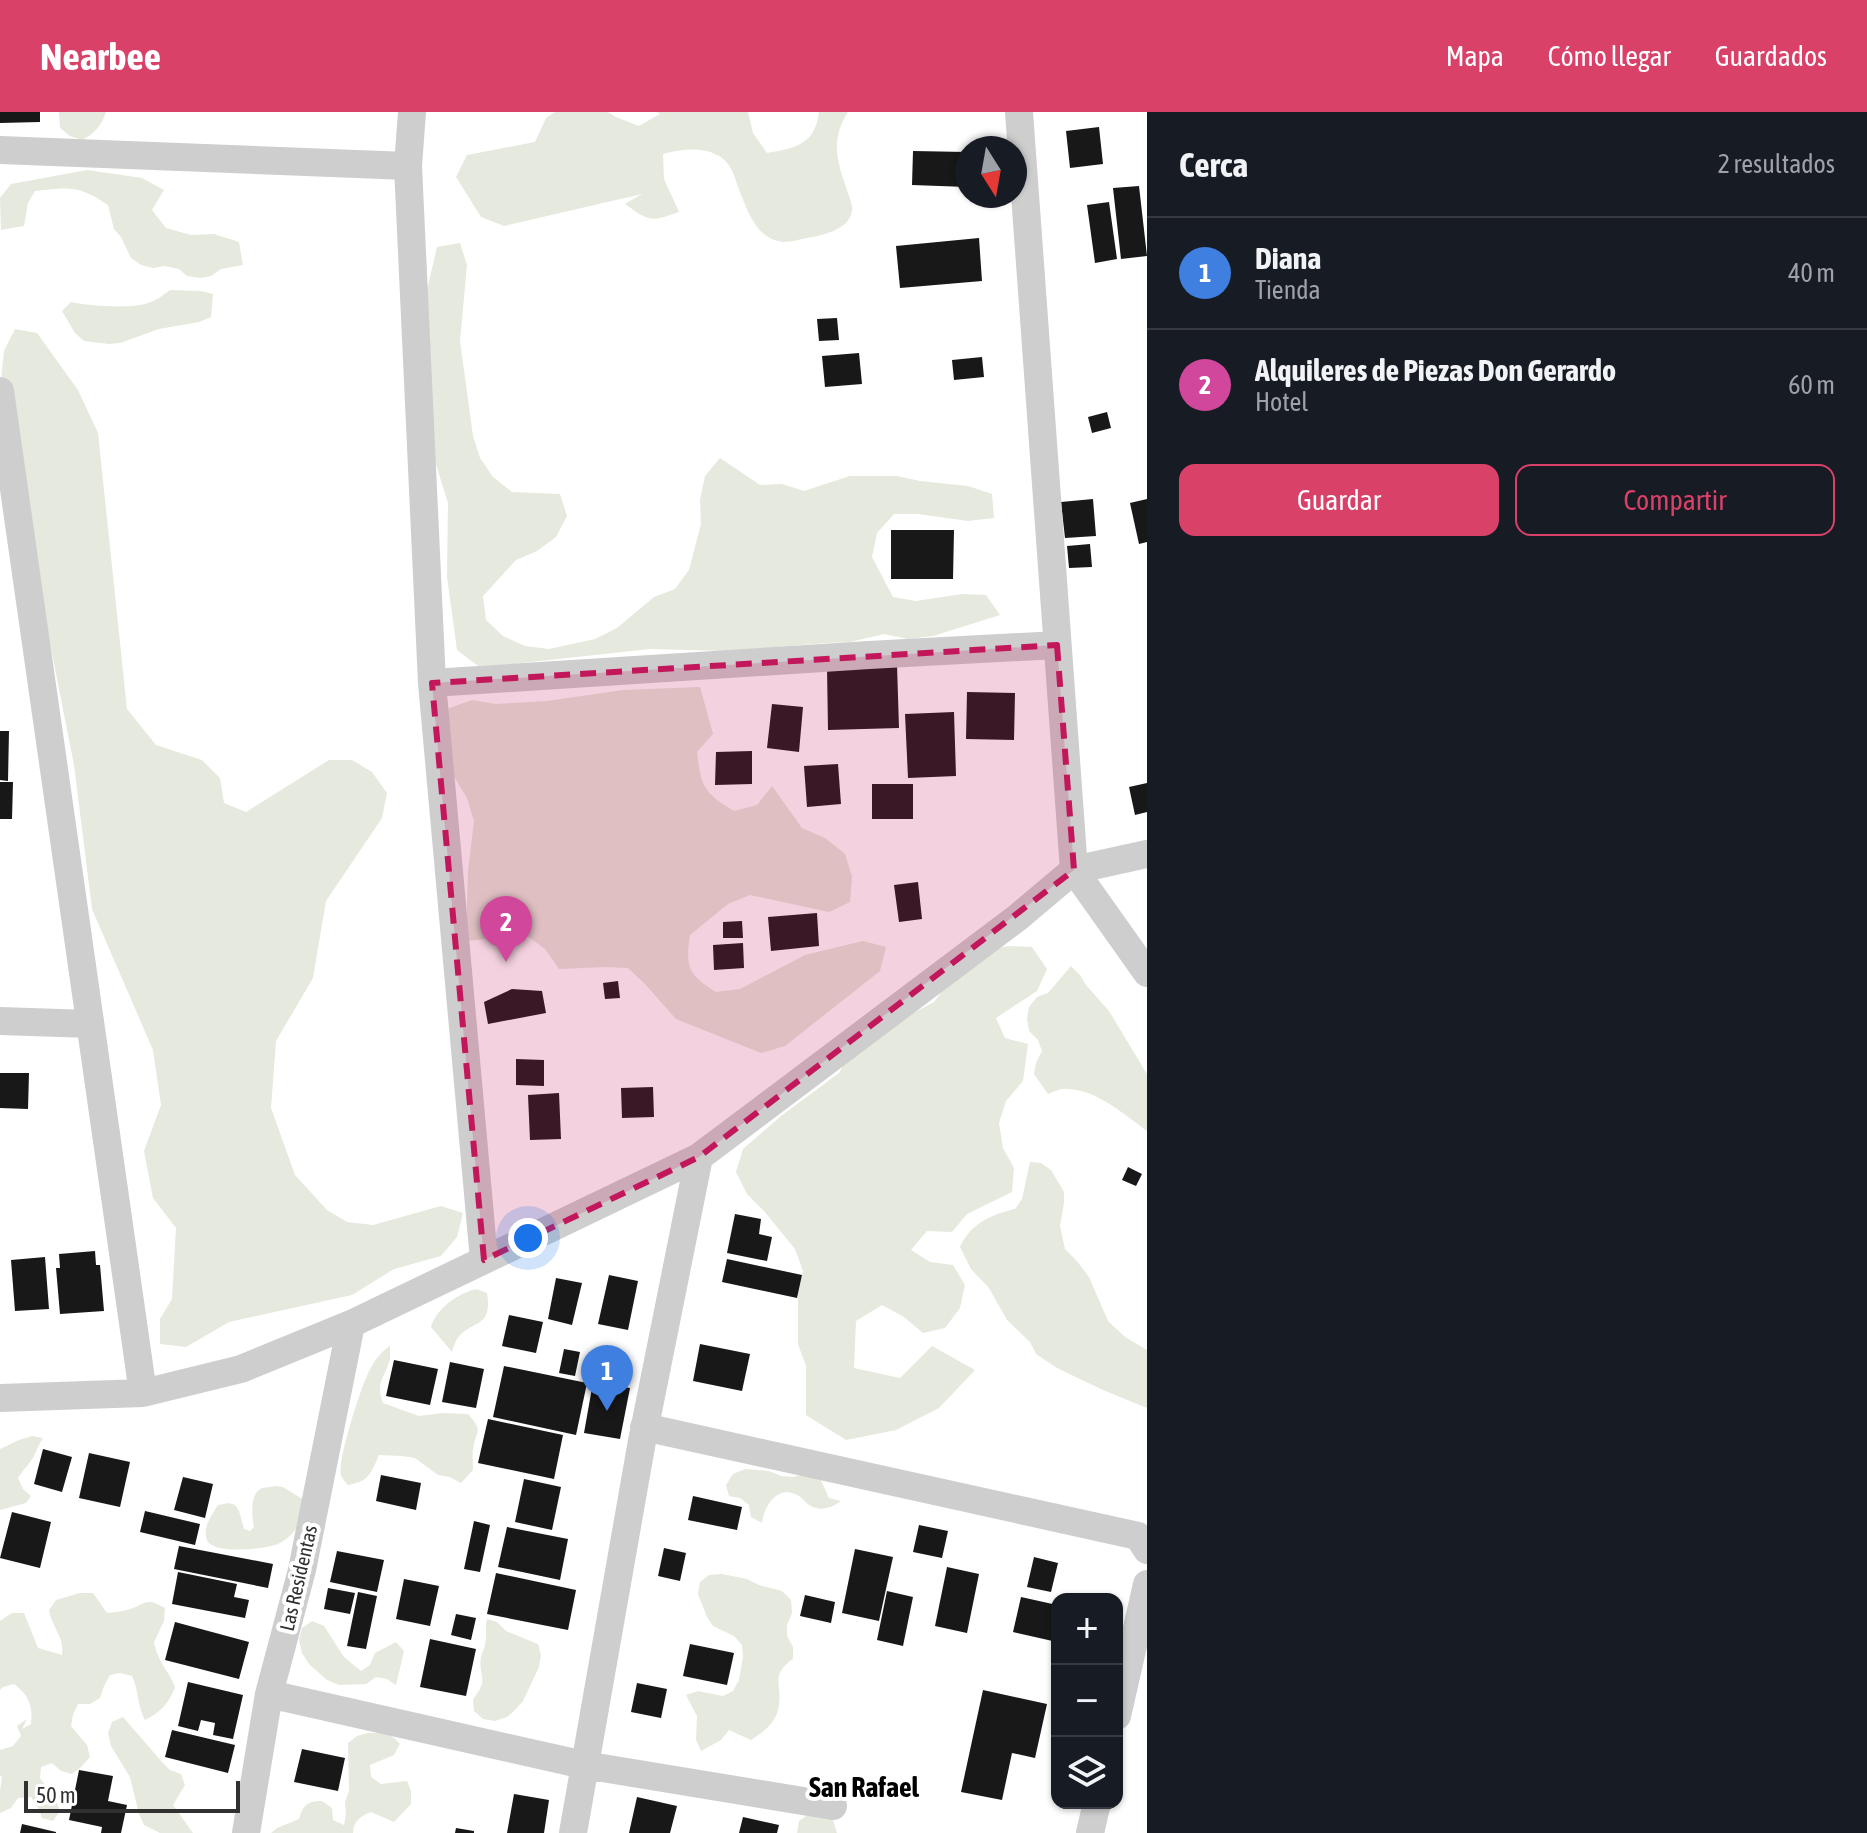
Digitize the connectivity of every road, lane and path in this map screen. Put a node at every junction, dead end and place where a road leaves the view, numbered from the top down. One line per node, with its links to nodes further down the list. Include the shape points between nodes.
1 (412, 112): 4 (street)
2 (1019, 112): 6 (street)
3 (0, 150): 4 (street)
4 (408, 166): 7 (street)
5 (0, 391): 12 (street)
6 (1057, 645): 7 (street); 9 (street)
7 (432, 683): 14 (street)
8 (1147, 854): 9 (street)
9 (1074, 870): 10 (street); 13 (street)
10 (1147, 973)
11 (0, 1021): 12 (street)
12 (90, 1024): 16 (street)
13 (699, 1157): 14 (street); 18 (street)
14 (484, 1260): 15 (street)
15 (351, 1324): 16 (street, via 241,1369); 22 (street, Las Residentas, via 302,1570)
16 (143, 1393): 17 (street)
17 (0, 1398)
18 (644, 1427): 19 (street, via 1138,1536); 23 (street)
19 (1147, 1550)
20 (1147, 1584): 21 (street)
21 (1123, 1690)
22 (269, 1694): 23 (street); 26 (street, Las Residentas)
23 (584, 1765): 24 (street); 27 (street)
24 (833, 1806)
25 (1096, 1809): 28 (street)
26 (246, 1833)
27 (573, 1833)
28 (1090, 1833)

